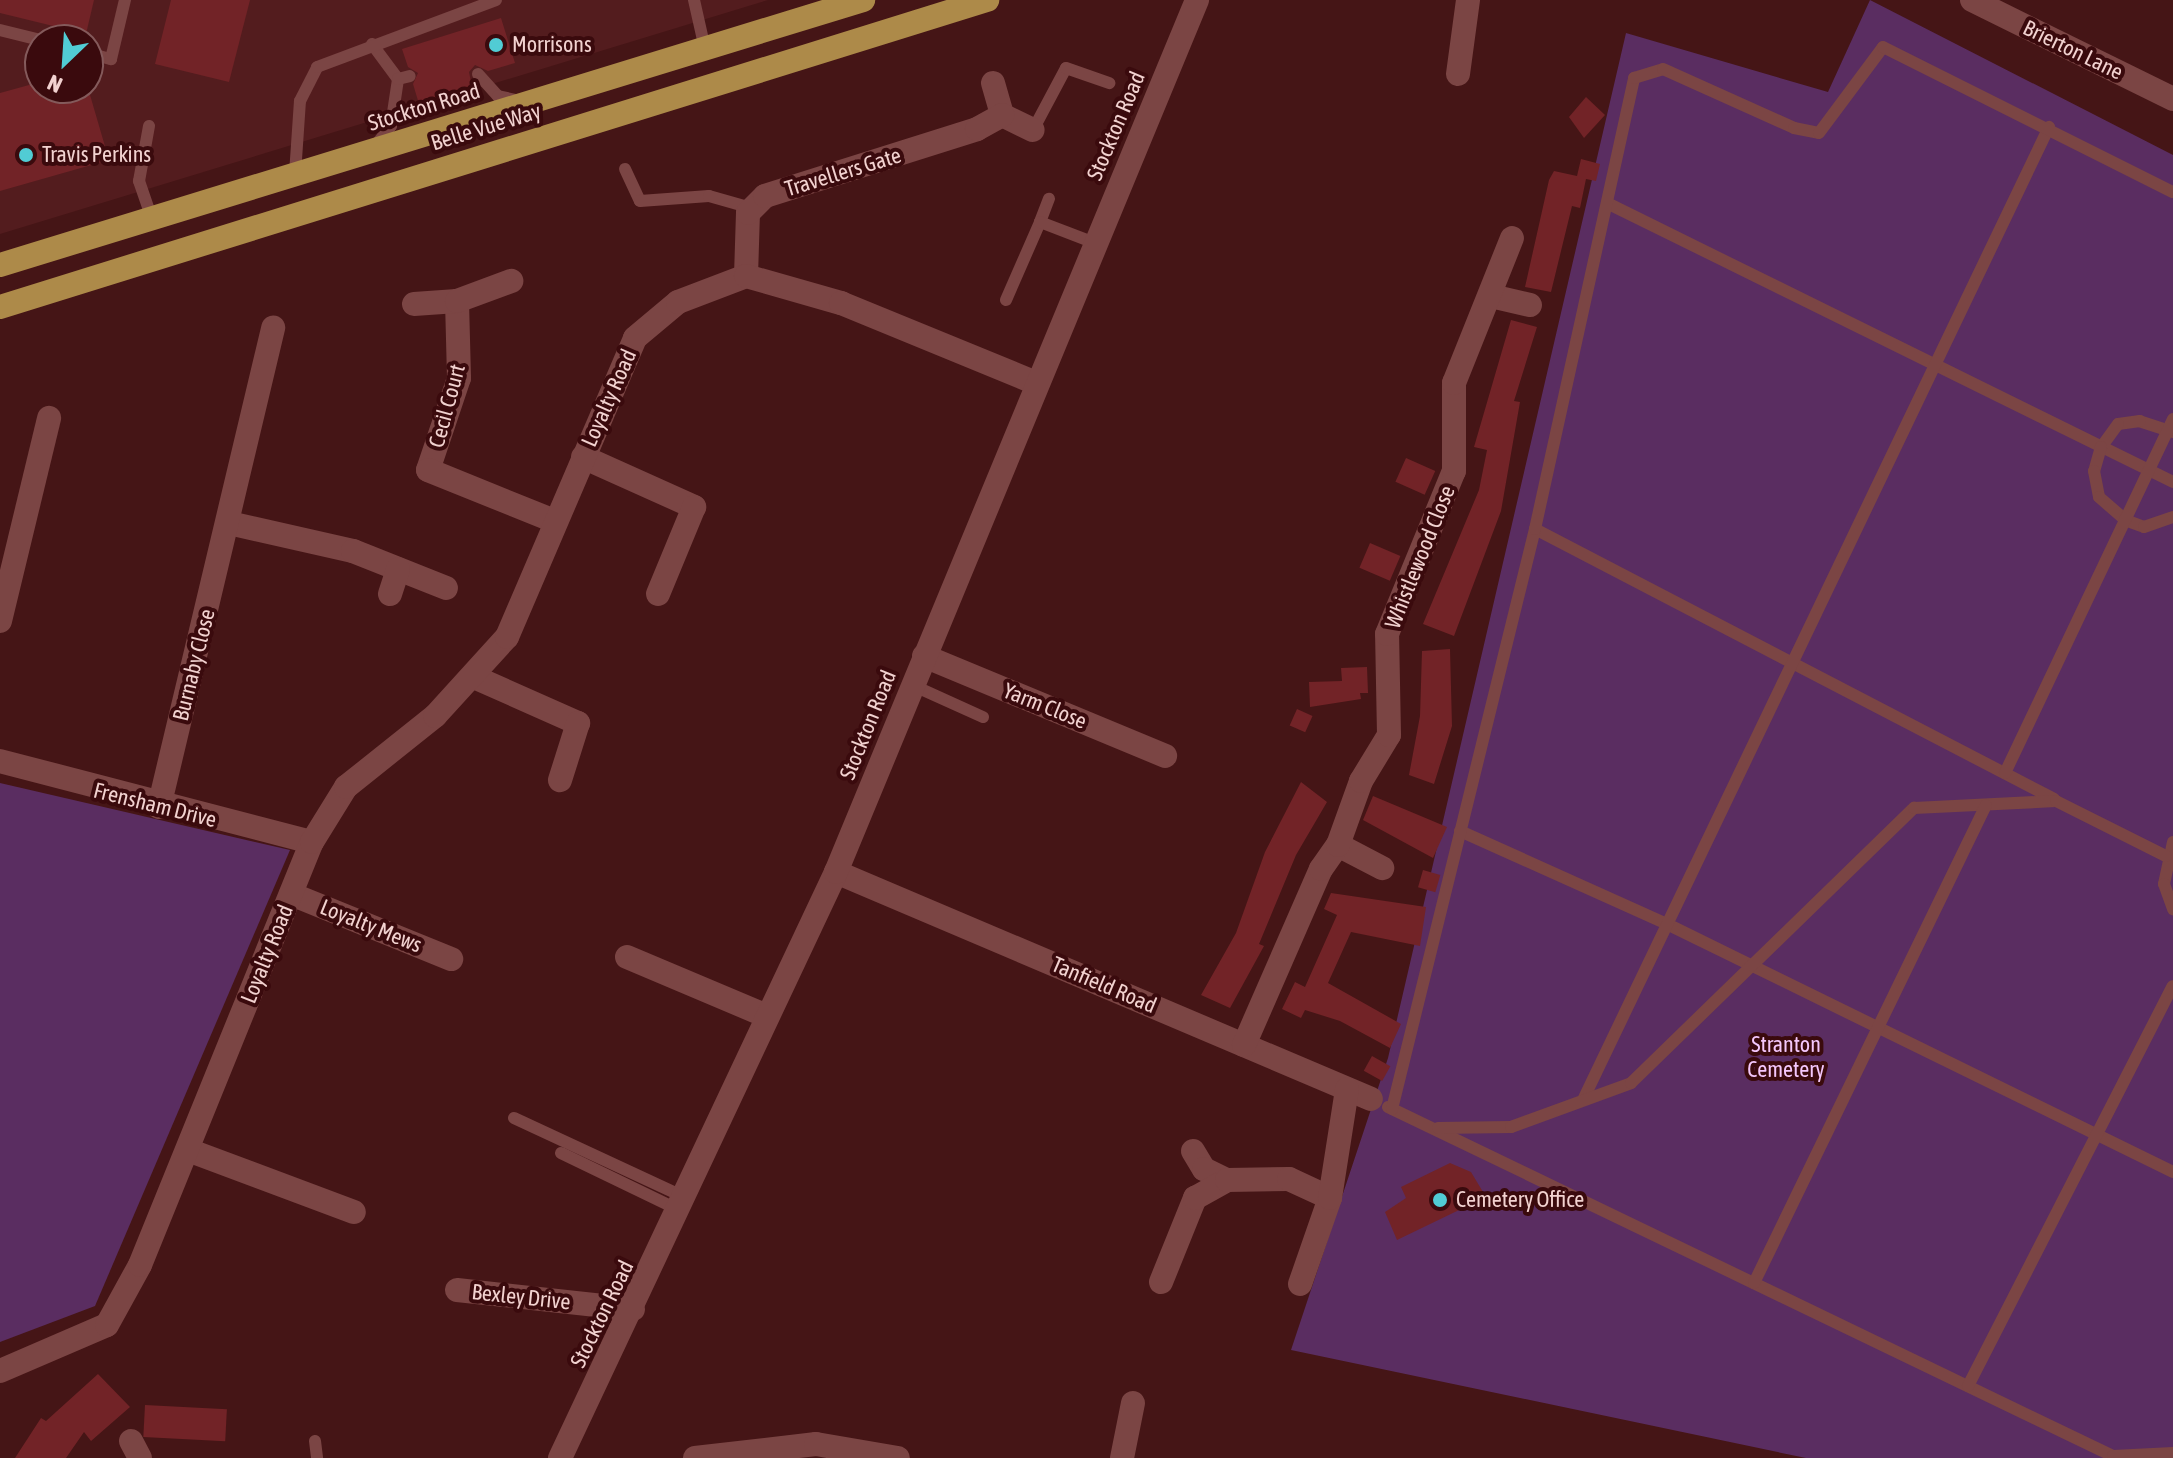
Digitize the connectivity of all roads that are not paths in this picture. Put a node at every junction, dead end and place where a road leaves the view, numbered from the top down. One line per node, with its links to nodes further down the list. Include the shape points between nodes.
1 (125, 0): 13 (lane, via 111,59)
2 (496, 0): 11 (lane)
3 (694, 0): 12 (lane)
4 (863, 0): 12 (highway, Stockton Road)
5 (987, 0): 43 (highway, Belle Vue Way)
6 (1197, 0): 34 (street, Stockton Road)
7 (1468, 0): 15 (street)
8 (1972, 0): 18 (street, Brierton Lane)
9 (0, 30): 10 (lane)
10 (24, 36)
11 (372, 44): 24 (lane, via 404,77 391,126); 26 (lane, via 317,67 300,101)
12 (705, 49): 19 (highway, Stockton Road)
13 (104, 57)
14 (478, 74): 19 (lane, via 498,96)
15 (1458, 74)
16 (993, 83): 20 (street)
17 (1109, 83): 23 (lane, via 1066,68)
18 (2173, 99)
19 (529, 103): 24 (highway, Stockton Road)
20 (1002, 115): 23 (street); 30 (street, Travellers Gate, via 977,129 765,196)
21 (149, 126): 31 (lane, via 139,181)
22 (2049, 127): 27 (lane); 29 (lane, via 1883,47 1819,133 1794,128 1663,69 1634,78); 45 (lane)
23 (1033, 130)
24 (371, 150): 26 (highway, Stockton Road)
25 (625, 169): 30 (lane, via 640,201 709,196)
26 (295, 174): 31 (highway, Stockton Road)
27 (2173, 192)
28 (1049, 199): 32 (lane)
29 (1607, 203): 45 (lane); 57 (lane)
30 (751, 208): 36 (street)
31 (152, 218): 35 (highway, Stockton Road)
32 (1040, 222): 34 (lane); 39 (lane)
33 (1512, 238): 38 (street, Whistlewood Close)
34 (1095, 243): 46 (street, Stockton Road)
35 (0, 265)
36 (746, 276): 46 (street, via 841,303); 50 (street, Loyalty Road, via 678,302 635,338)
37 (511, 281): 40 (street)
38 (1491, 296): 42 (street); 78 (street, Whistlewood Close, via 1454,383 1454,471 1387,634 1389,735 1361,781)
39 (1006, 300)
40 (457, 301): 41 (street); 55 (street, Cecil Court, via 459,378 428,470)
41 (414, 304)
42 (1530, 305)
43 (0, 307)
44 (273, 327): 56 (street, Burnaby Close)
45 (1937, 366): 49 (lane); 64 (lane)
46 (1036, 383): 63 (street, Stockton Road)
47 (49, 418): 62 (street)
48 (2172, 426): 49 (lane, via 2118,424); 51 (lane)
49 (2101, 447): 51 (lane); 54 (lane, via 2094,471 2099,497)
50 (583, 457): 55 (street, Loyalty Road); 61 (street, via 694,507)
51 (2149, 470): 52 (lane); 54 (lane)
52 (2173, 482)
53 (2173, 517): 54 (lane, via 2144,527)
54 (2125, 520): 70 (lane)
55 (554, 521): 65 (street, Loyalty Road, via 507,637)
56 (229, 523): 58 (street, via 353,551); 74 (street, Burnaby Close)
57 (1535, 529): 64 (lane); 75 (lane)
58 (398, 569): 59 (street); 60 (street)
59 (446, 588)
60 (390, 594)
61 (658, 594)
62 (0, 621)
63 (924, 656): 66 (street, Stockton Road); 68 (street, Yarm Close)
64 (1797, 662): 70 (lane); 84 (lane)
65 (474, 677): 71 (street, via 578,723); 76 (street, Loyalty Road, via 346,787)
66 (912, 685): 67 (lane); 81 (street, Stockton Road)
67 (983, 717)
68 (1165, 756)
69 (0, 761): 74 (street, Frensham Drive)
70 (2005, 773): 72 (lane)
71 (560, 780)
72 (2056, 801): 73 (lane); 79 (lane)
73 (1986, 805): 87 (lane, via 1914,808); 90 (lane)
74 (159, 807): 76 (street, Frensham Drive)
75 (1460, 831): 84 (lane); 94 (lane)
76 (312, 842): 82 (street, Loyalty Road)
77 (2173, 842): 79 (lane)
78 (1338, 845): 80 (street); 91 (street, Whistlewood Close, via 1311,891)
79 (2166, 856): 83 (lane, via 2164,884)
80 (1382, 868)
81 (836, 872): 89 (street, Stockton Road); 91 (street, Tanfield Road)
82 (291, 894): 86 (street, Loyalty Mews); 98 (street, Loyalty Road)
83 (2173, 909)
84 (1669, 925): 87 (lane); 93 (lane)
85 (627, 957): 89 (street)
86 (451, 959)
87 (1751, 966): 90 (lane); 93 (lane, via 1631,1083)
88 (2173, 986): 97 (lane)
89 (767, 1016): 104 (street, Stockton Road)
90 (1877, 1029): 97 (lane); 107 (lane)
91 (1244, 1045): 92 (street, Tanfield Road)
92 (1347, 1089): 94 (street, Tanfield Road); 103 (street)
93 (1583, 1100): 96 (lane, via 1511,1127)
94 (1381, 1104): 96 (lane)
95 (514, 1118): 104 (lane)
96 (1433, 1128): 107 (lane)
97 (2097, 1135): 101 (lane); 112 (lane)
98 (188, 1150): 105 (street); 111 (street, Loyalty Road, via 107,1325)
99 (1193, 1151): 102 (street, via 1204,1169)
100 (561, 1153): 104 (lane)
101 (2173, 1172)
102 (1227, 1180): 103 (street, via 1289,1179); 106 (street, via 1195,1198)
103 (1330, 1198): 108 (street)
104 (684, 1205): 110 (street, Stockton Road)
105 (354, 1212)
106 (1161, 1282)
107 (1754, 1283): 112 (lane)
108 (1300, 1284)
109 (457, 1290): 110 (street, Bexley Drive)
110 (633, 1309): 117 (street, Stockton Road)
111 (0, 1371)
112 (1968, 1386): 115 (lane, via 2113,1456)
113 (1133, 1403): 120 (street)
114 (315, 1441): 116 (lane)
115 (2173, 1453)
116 (317, 1458)
117 (560, 1458)
118 (695, 1458): 119 (street, via 816,1444)
119 (898, 1458)
120 (1122, 1458)

